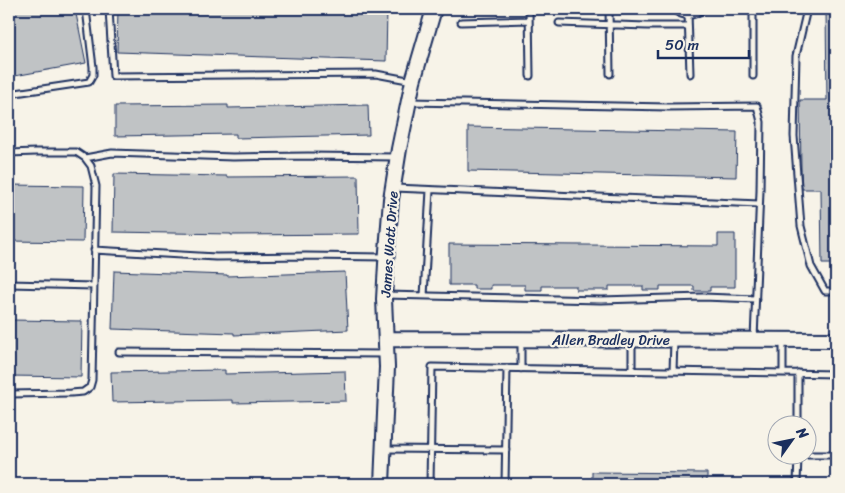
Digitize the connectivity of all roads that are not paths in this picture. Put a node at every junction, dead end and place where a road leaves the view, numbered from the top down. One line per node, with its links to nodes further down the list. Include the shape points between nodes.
1 (86, 9): 21 (lane, via 93,67 89,82)
2 (109, 9): 20 (lane, via 113,76 376,74)
3 (434, 9): 20 (street, James Watt Drive)
4 (529, 9): 11 (lane)
5 (609, 9): 14 (lane)
6 (677, 9): 10 (street)
7 (699, 9): 10 (street)
8 (753, 9): 19 (lane)
9 (807, 9): 33 (lane, via 796,56 794,136 801,226 811,266 825,291)
10 (688, 13): 15 (lane)
11 (528, 20): 12 (lane); 18 (lane)
12 (460, 22)
13 (560, 23): 14 (lane)
14 (609, 25): 15 (lane); 16 (lane)
15 (688, 26): 17 (lane)
16 (610, 74)
17 (690, 74)
18 (530, 76)
19 (753, 76)
20 (413, 81): 22 (street, James Watt Drive)
21 (9, 94)
22 (409, 102): 24 (street, James Watt Drive); 28 (lane, via 757,106 761,122)
23 (9, 153): 25 (lane, via 76,152)
24 (398, 157): 25 (lane, via 112,153); 26 (street, James Watt Drive)
25 (85, 158): 29 (lane, via 91,166 96,186)
26 (393, 188): 27 (lane); 30 (street, James Watt Drive)
27 (430, 190): 28 (lane); 35 (lane)
28 (759, 204): 36 (lane)
29 (94, 250): 30 (lane, via 216,257); 32 (lane)
30 (386, 257): 34 (street, James Watt Drive)
31 (9, 284): 32 (lane)
32 (94, 286): 53 (lane, via 90,387 84,392 71,394)
33 (836, 291)
34 (384, 295): 35 (lane); 37 (street, James Watt Drive)
35 (424, 296): 36 (lane, via 601,300 703,296)
36 (756, 299): 41 (lane)
37 (386, 339): 38 (street, Allen Bradley Drive); 45 (street, James Watt Drive)
38 (521, 339): 39 (street, Allen Bradley Drive); 47 (lane)
39 (632, 340): 40 (street, Allen Bradley Drive); 48 (lane)
40 (674, 340): 41 (street, Allen Bradley Drive); 49 (lane)
41 (754, 340): 42 (street, Allen Bradley Drive)
42 (783, 340): 43 (street, Allen Bradley Drive); 50 (lane)
43 (836, 340)
44 (119, 352): 45 (lane)
45 (386, 354): 55 (street, James Watt Drive)
46 (506, 368): 47 (lane); 56 (lane, via 432,367); 57 (lane)
47 (521, 369): 48 (lane)
48 (632, 370): 49 (lane)
49 (673, 371): 50 (lane)
50 (783, 373): 51 (lane)
51 (798, 373): 52 (lane); 54 (lane)
52 (836, 374)
53 (9, 394)
54 (798, 416)
55 (382, 448): 56 (lane); 61 (street, James Watt Drive)
56 (431, 449): 57 (lane); 62 (lane)
57 (506, 450): 63 (lane)
58 (818, 455): 59 (lane)
59 (836, 455)
60 (798, 466): 64 (lane)
61 (382, 484)
62 (430, 484)
63 (506, 484)
64 (797, 484)

